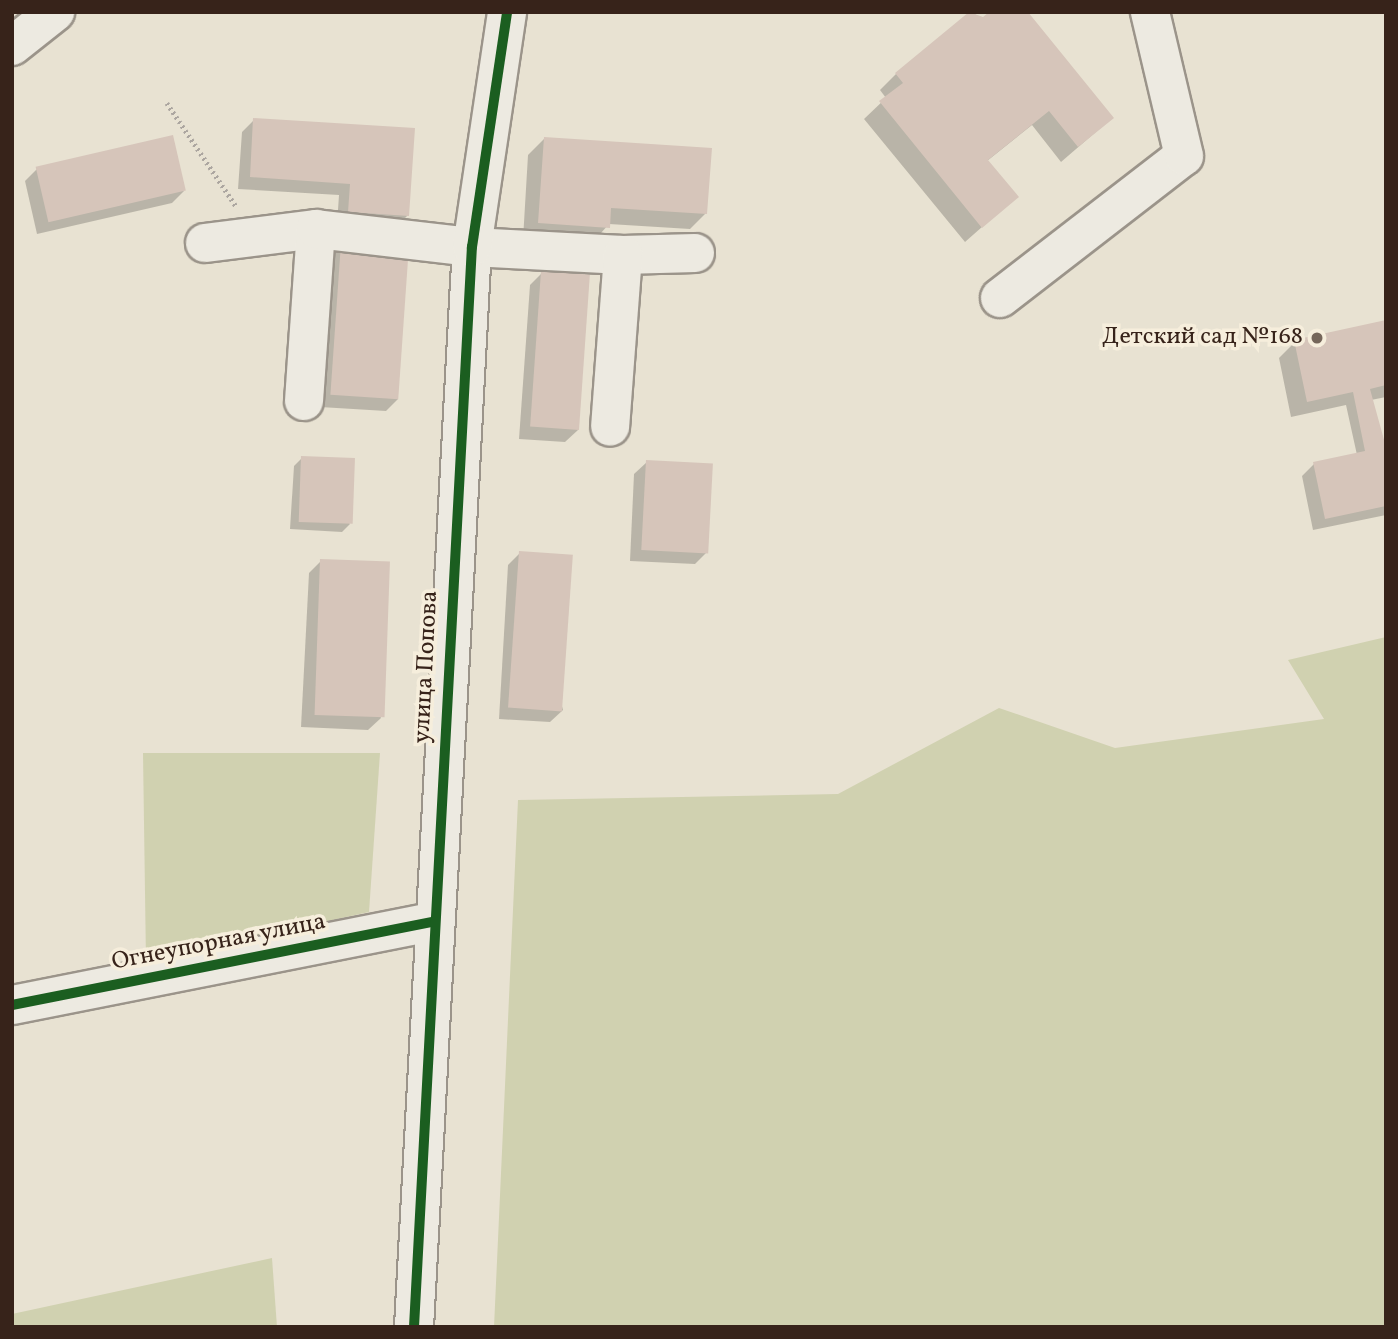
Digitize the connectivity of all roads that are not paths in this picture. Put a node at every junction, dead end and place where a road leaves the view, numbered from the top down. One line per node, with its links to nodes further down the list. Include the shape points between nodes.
1 (55, 12): 4 (street)
2 (507, 12): 7 (street, улица Попова)
3 (1150, 12): 10 (street, via 1184,156)
4 (12, 46)
5 (316, 229): 6 (street); 7 (street); 11 (street)
6 (205, 243)
7 (472, 247): 9 (street); 13 (street, улица Попова)
8 (695, 253): 9 (street)
9 (623, 255): 12 (street)
10 (1000, 299)
11 (304, 401)
12 (610, 427)
13 (435, 921): 14 (street, Огнеупорная улица); 15 (street, улица Попова)
14 (12, 1006)
15 (414, 1327)

